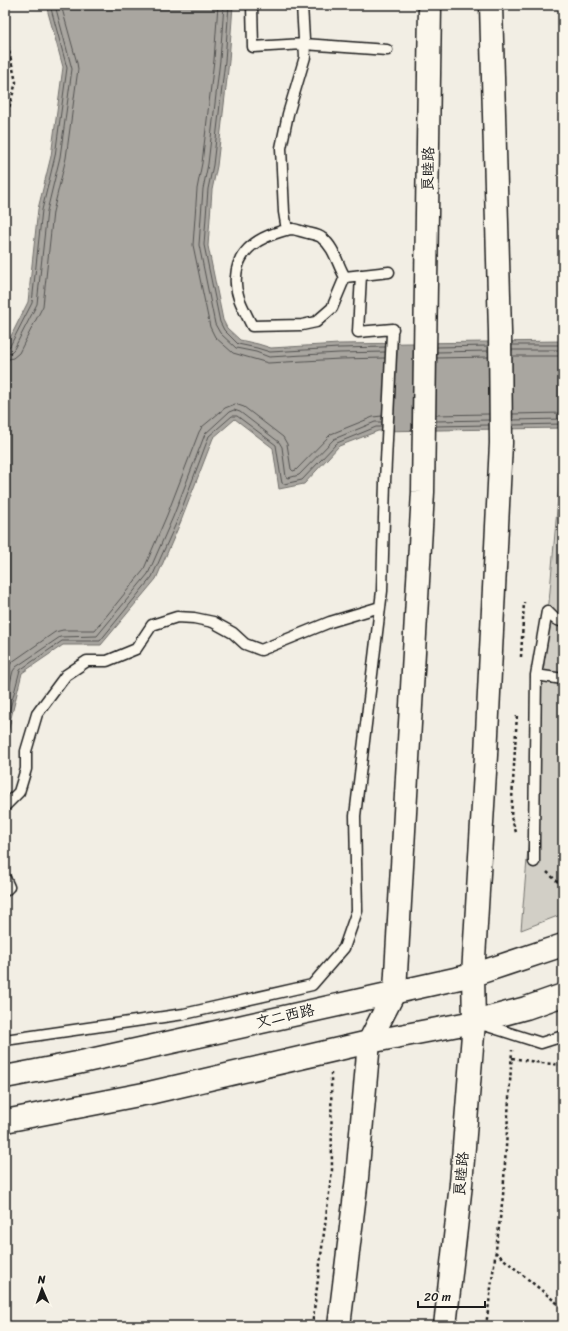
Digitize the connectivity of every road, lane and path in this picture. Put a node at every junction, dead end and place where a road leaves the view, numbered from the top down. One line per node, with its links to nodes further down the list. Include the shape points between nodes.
1 (252, 5): 6 (lane, via 253,47)
2 (302, 5): 6 (lane)
3 (430, 5): 23 (main road, 良睦路, via 422,508)
4 (492, 5): 22 (main road, 良睦路, via 500,332 500,443)
5 (5, 34): 8 (path, via 16,82)
6 (304, 44): 7 (lane); 9 (lane, via 305,57 281,148)
7 (388, 50)
8 (5, 122)
9 (287, 230): 12 (lane, via 295,229 322,238 334,252); 12 (lane, via 263,237 250,246 241,257 236,288 252,326 302,325 316,322 332,308)
10 (389, 272): 11 (lane)
11 (361, 275): 12 (lane); 13 (lane, via 358,332 393,331)
12 (345, 277)
13 (380, 607): 17 (lane, via 330,622 261,650 246,644 213,622 177,617 152,625 136,650 107,661 87,661 66,675 37,714 26,751 26,769 19,792); 28 (lane, via 355,816 357,911 344,948 312,985 184,1014)
14 (563, 622): 15 (lane, via 555,619 547,611)
15 (536, 675): 16 (lane); 18 (lane)
16 (563, 679)
17 (5, 806)
18 (534, 862)
19 (5, 878): 20 (lane, via 9,887)
20 (5, 891)
21 (563, 945): 22 (main road, 文二西路)
22 (473, 975): 23 (main road, 文二西路); 25 (main road, 良睦路)
23 (395, 991): 29 (main road); 33 (main road, 文二西路)
24 (563, 995): 25 (main road)
25 (474, 1022): 26 (lane); 29 (main road); 39 (main road, 良睦路, via 461,1184)
26 (513, 1034): 27 (lane, via 541,1043); 31 (path)
27 (563, 1036)
28 (5, 1040)
29 (369, 1042): 30 (main road); 38 (main road, via 357,1178)
30 (331, 1050): 34 (main road, via 149,1093); 37 (path, via 332,1170)
31 (512, 1058): 32 (path); 35 (path, via 503,1196)
32 (563, 1065)
33 (5, 1077)
34 (5, 1121)
35 (495, 1252): 36 (path); 40 (path)
36 (563, 1308)
37 (312, 1326)
38 (339, 1326)
39 (444, 1326)
40 (486, 1326)

